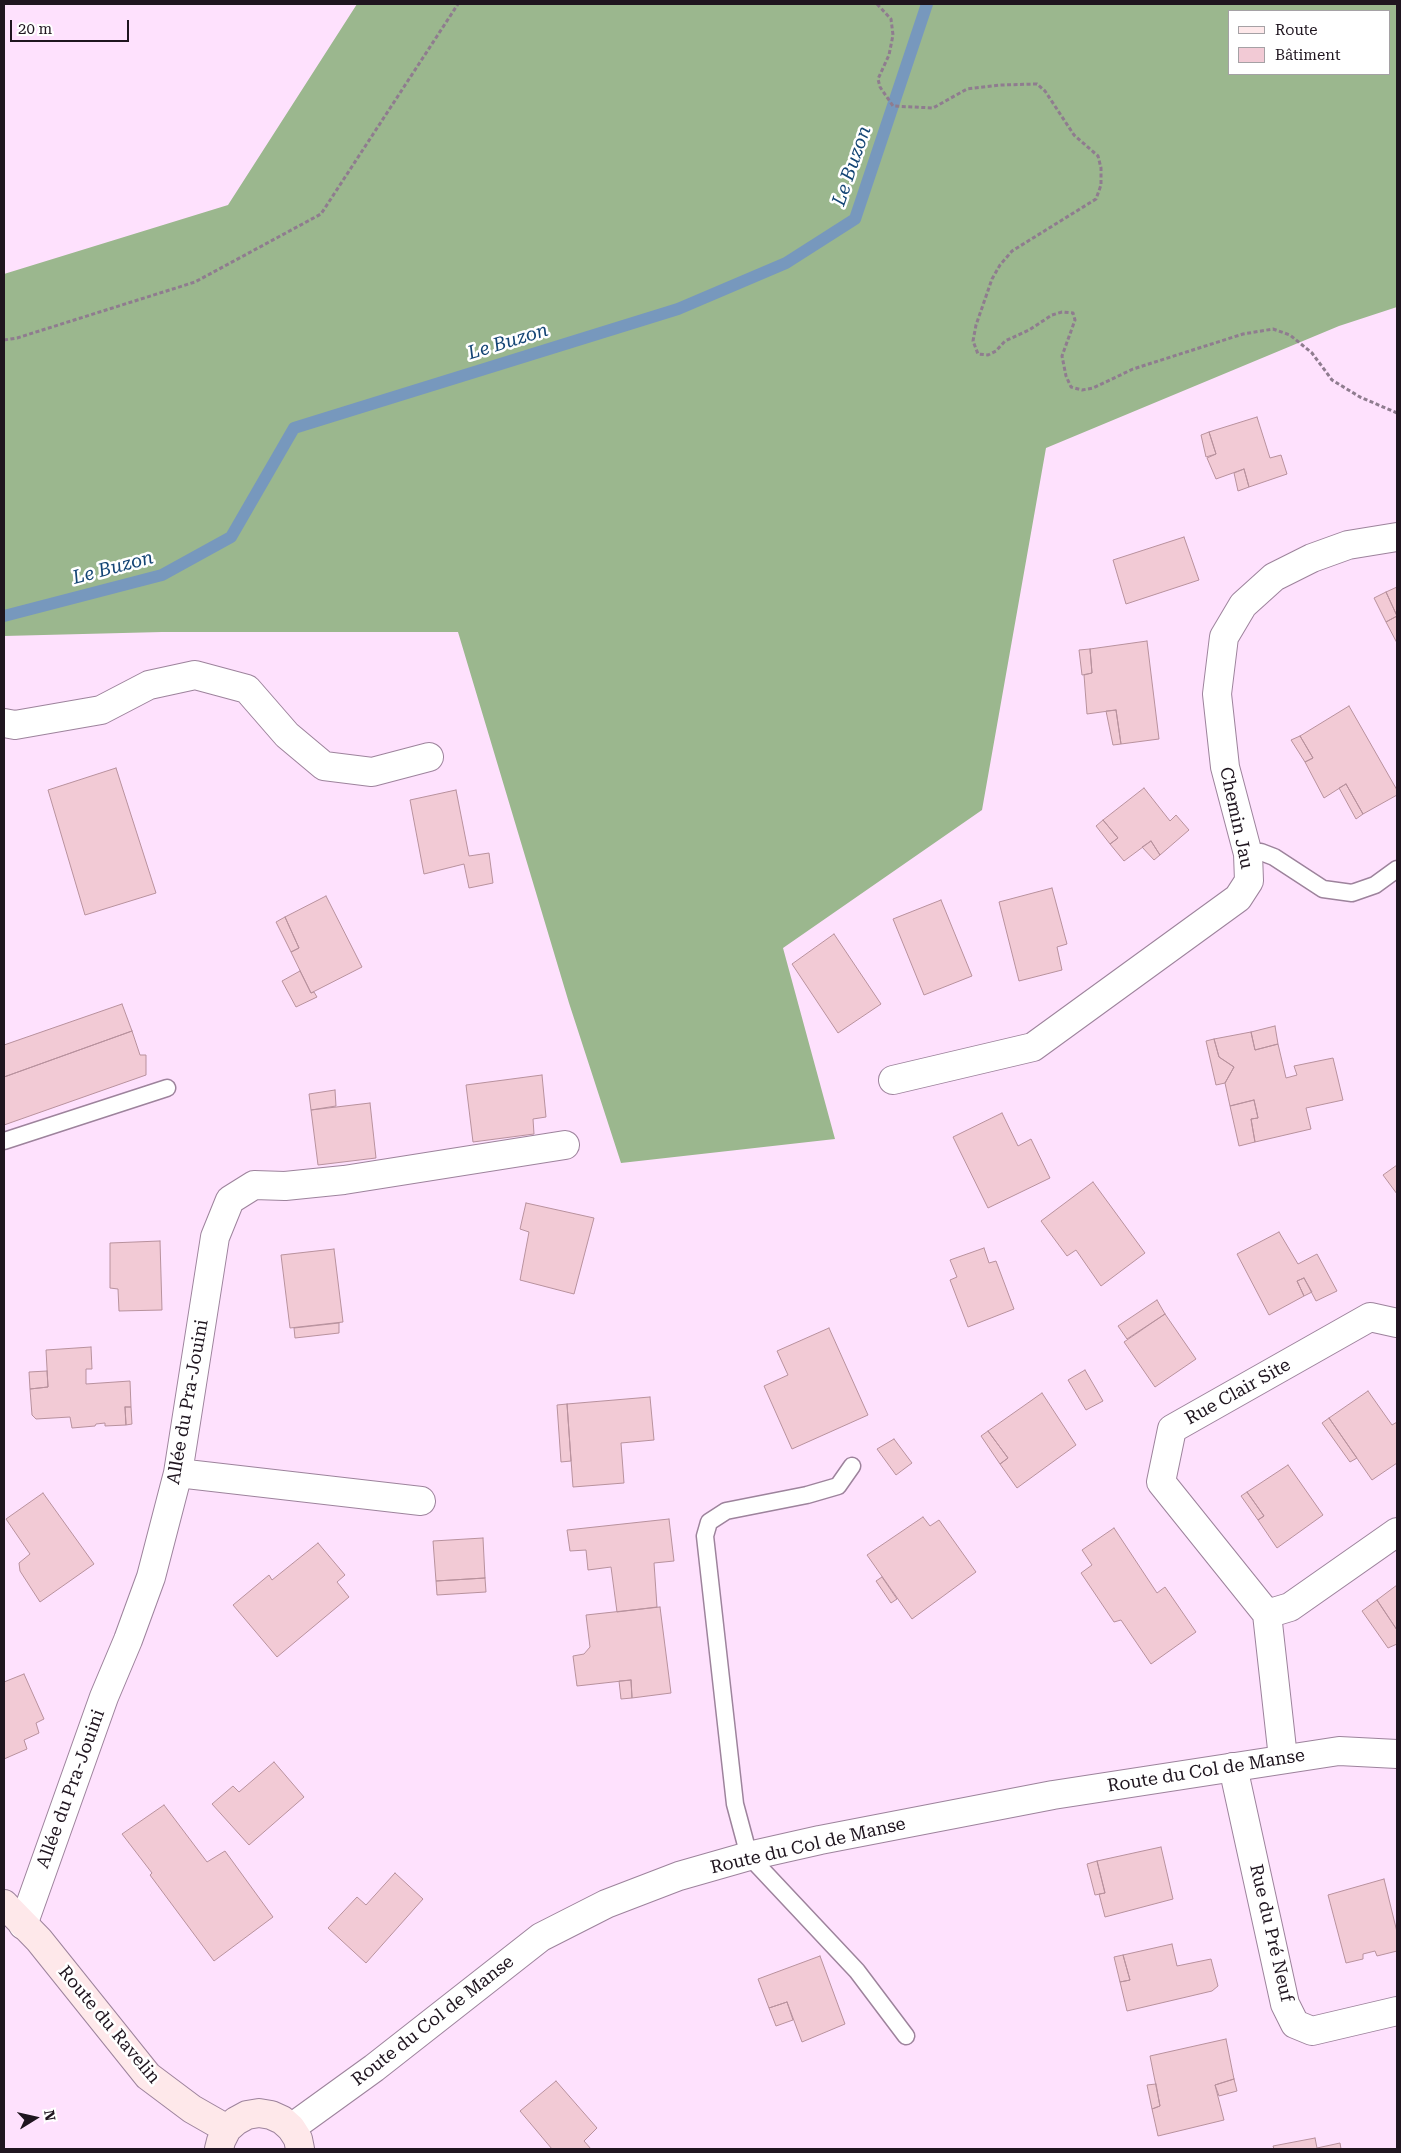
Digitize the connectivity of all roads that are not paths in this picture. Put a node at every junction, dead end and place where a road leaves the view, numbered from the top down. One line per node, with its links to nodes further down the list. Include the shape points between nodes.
1 (1397, 537): 4 (street, Chemin Jau, via 1348,545 1274,577 1243,605 1224,637 1217,694 1225,767)
2 (4, 723): 3 (street, via 16,725 102,710 149,685 195,675 247,690 287,735 324,766 372,772)
3 (429, 757)
4 (1248, 854): 5 (lane, via 1261,852 1274,857 1323,889 1352,893 1375,885); 6 (street, Chemin Jau, via 1249,881 1238,898 1033,1047)
5 (1397, 869)
6 (893, 1080)
7 (167, 1088): 8 (lane)
8 (4, 1141)
9 (564, 1145): 12 (street, Allée du Pra-Jouini, via 344,1180 285,1186 254,1185 230,1200 215,1237)
10 (1397, 1322): 15 (street, Rue Clair Site, via 1370,1317 1172,1429 1161,1482)
11 (852, 1466): 19 (lane, via 838,1486 726,1511 709,1522 705,1536 735,1804)
12 (178, 1473): 13 (street); 21 (street, Allée du Pra-Jouini, via 151,1576)
13 (421, 1501)
14 (1397, 1532): 15 (street, via 1290,1606)
15 (1267, 1614): 17 (street)
16 (1397, 1754): 17 (street, Route du Col de Manse, via 1338,1751)
17 (1283, 1758): 18 (street, Route du Col de Manse)
18 (1232, 1767): 19 (street, Route du Col de Manse, via 1053,1795); 22 (street, Rue du Pré Neuf, via 1285,2004 1295,2024 1312,2031)
19 (749, 1856): 23 (lane, via 857,1972); 25 (street, Route du Col de Manse, via 679,1876 624,1897 541,1938 374,2068)
20 (4, 1904): 21 (main road, Route du Ravelin)
21 (23, 1924): 24 (main road, Route du Ravelin, via 148,2076)
22 (1397, 2011)
23 (906, 2036)
24 (224, 2139): 25 (main road, via 236,2121 259,2113 282,2120)
25 (296, 2139)

